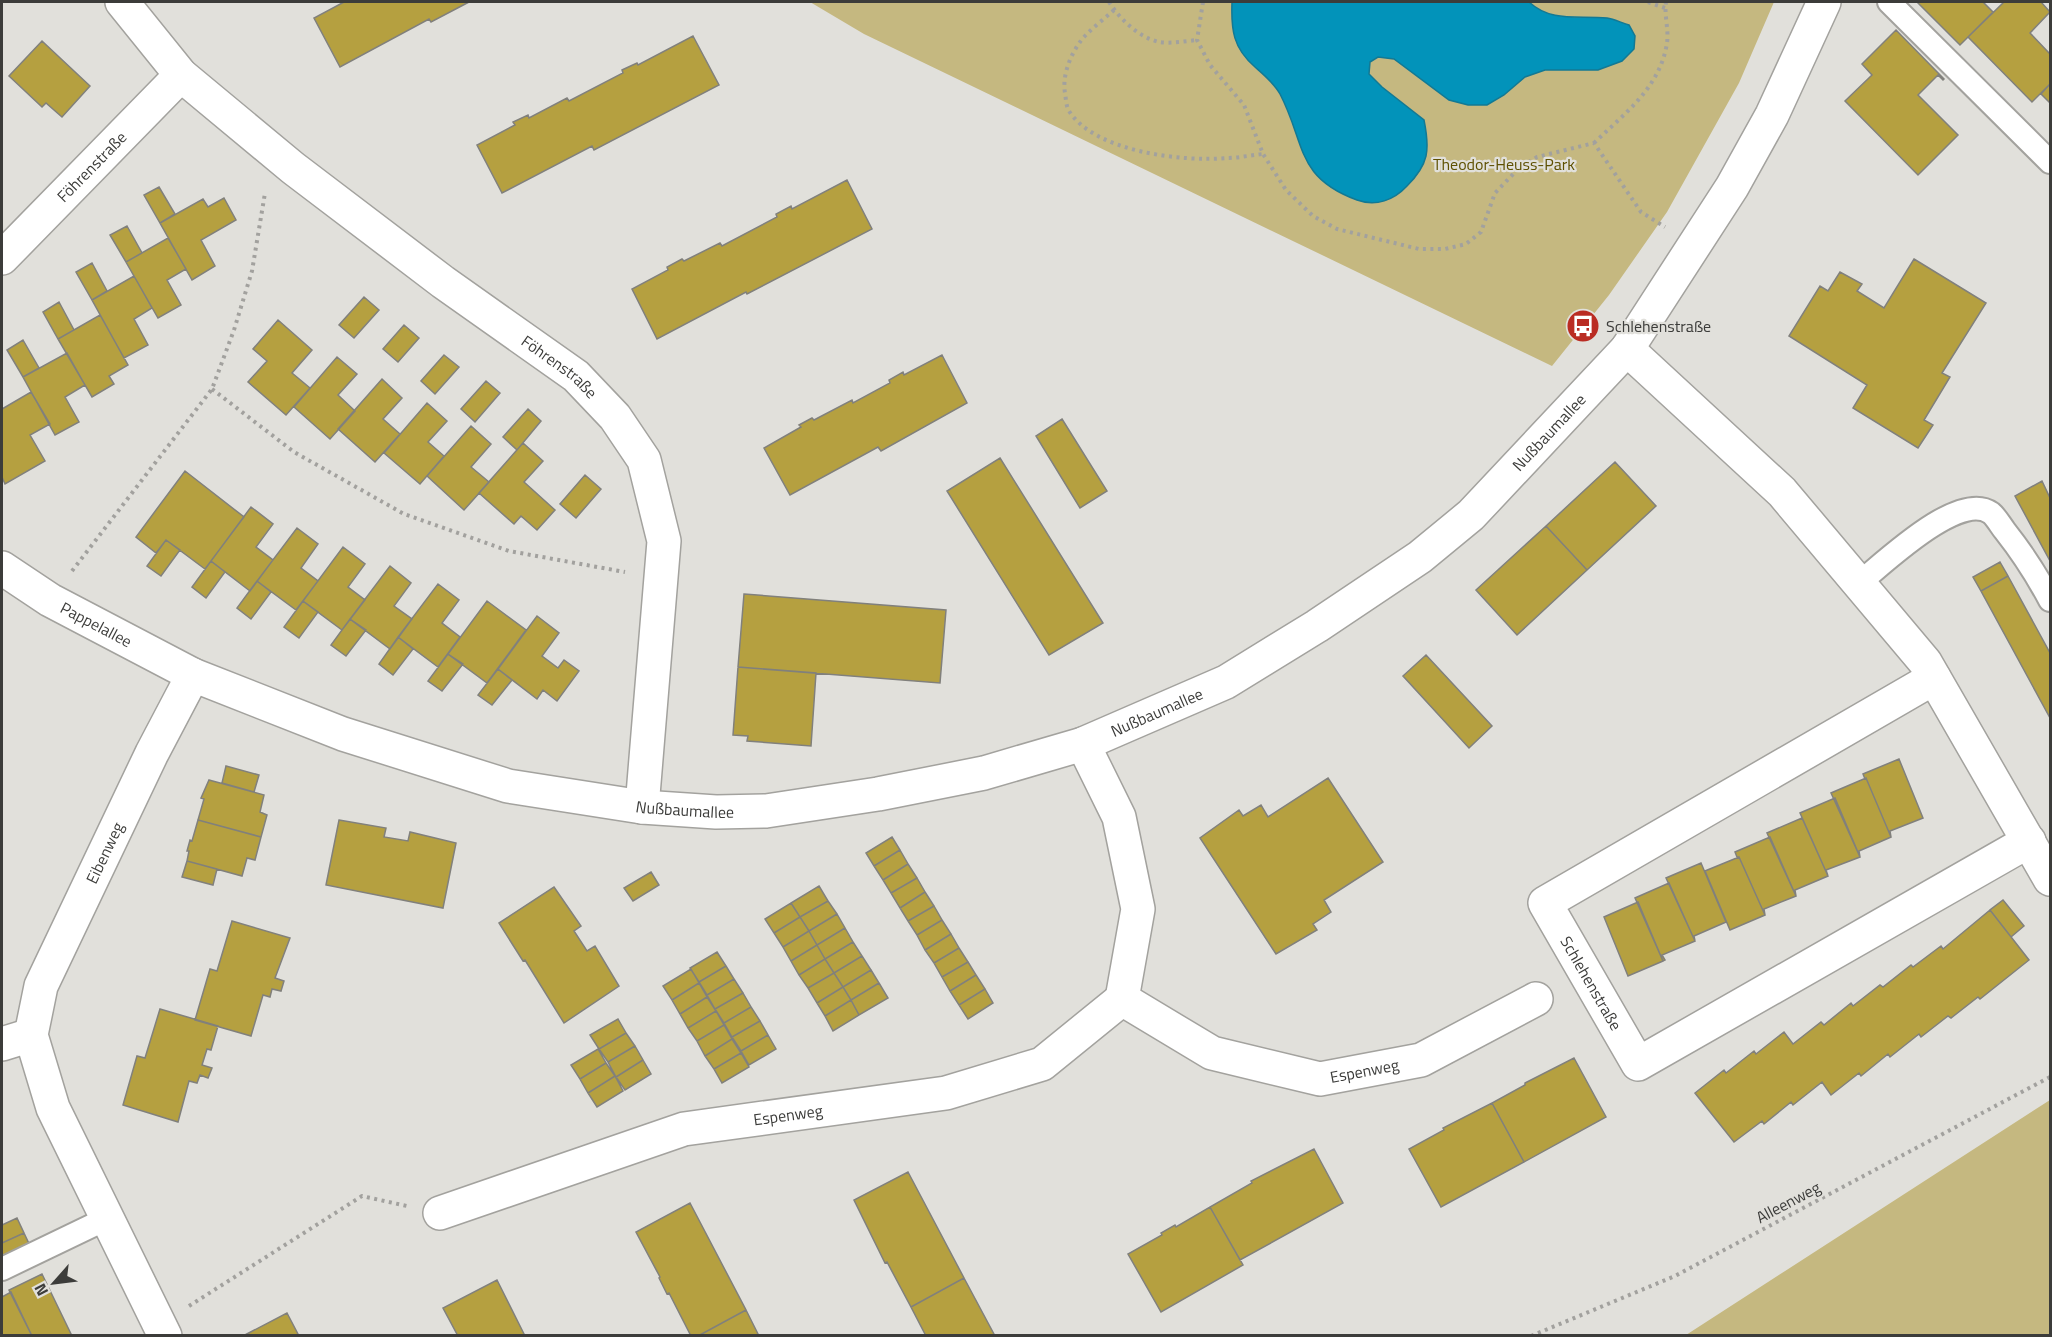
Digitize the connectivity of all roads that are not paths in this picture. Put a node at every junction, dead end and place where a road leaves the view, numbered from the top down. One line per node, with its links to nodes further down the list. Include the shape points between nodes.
1 (122, 2): 4 (street, Föhrenstraße)
2 (1824, 2): 7 (street, Nußbaumallee, via 1772,115 1732,187)
3 (1889, 2): 5 (lane)
4 (181, 75): 6 (street, Föhrenstraße); 14 (street, Föhrenstraße, via 293,168 443,282 576,376 615,417 644,460 664,541)
5 (2050, 162)
6 (2, 258)
7 (1627, 349): 9 (street, via 1782,492); 13 (street, Nußbaumallee, via 1471,514 1420,557 1226,682)
8 (2, 568): 11 (street, Pappelallee, via 50,600)
9 (1859, 583): 10 (lane, via 1928,528 1953,513 1974,508 1990,513 2030,563); 12 (street)
10 (2050, 600)
11 (192, 675): 14 (street, Nußbaumallee, via 343,734 508,786); 19 (street, Eibenweg)
12 (1934, 678): 15 (street); 15 (street, Schlehenstraße, via 1545,903 1638,1064)
13 (1083, 744): 14 (street, Nußbaumallee, via 984,772 766,811); 17 (street, via 1119,817 1138,909)
14 (642, 807)
15 (2029, 841): 16 (street)
16 (2050, 879)
17 (1122, 999): 18 (street, Espenweg, via 1212,1053 1320,1078 1422,1060); 20 (street, Espenweg, via 1042,1064 946,1094 684,1128)
18 (1536, 999)
19 (16, 1039): 21 (street, Eibenweg)
20 (440, 1214)
21 (108, 1218): 22 (lane); 23 (street, Eibenweg)
22 (2, 1269)
23 (162, 1330)

